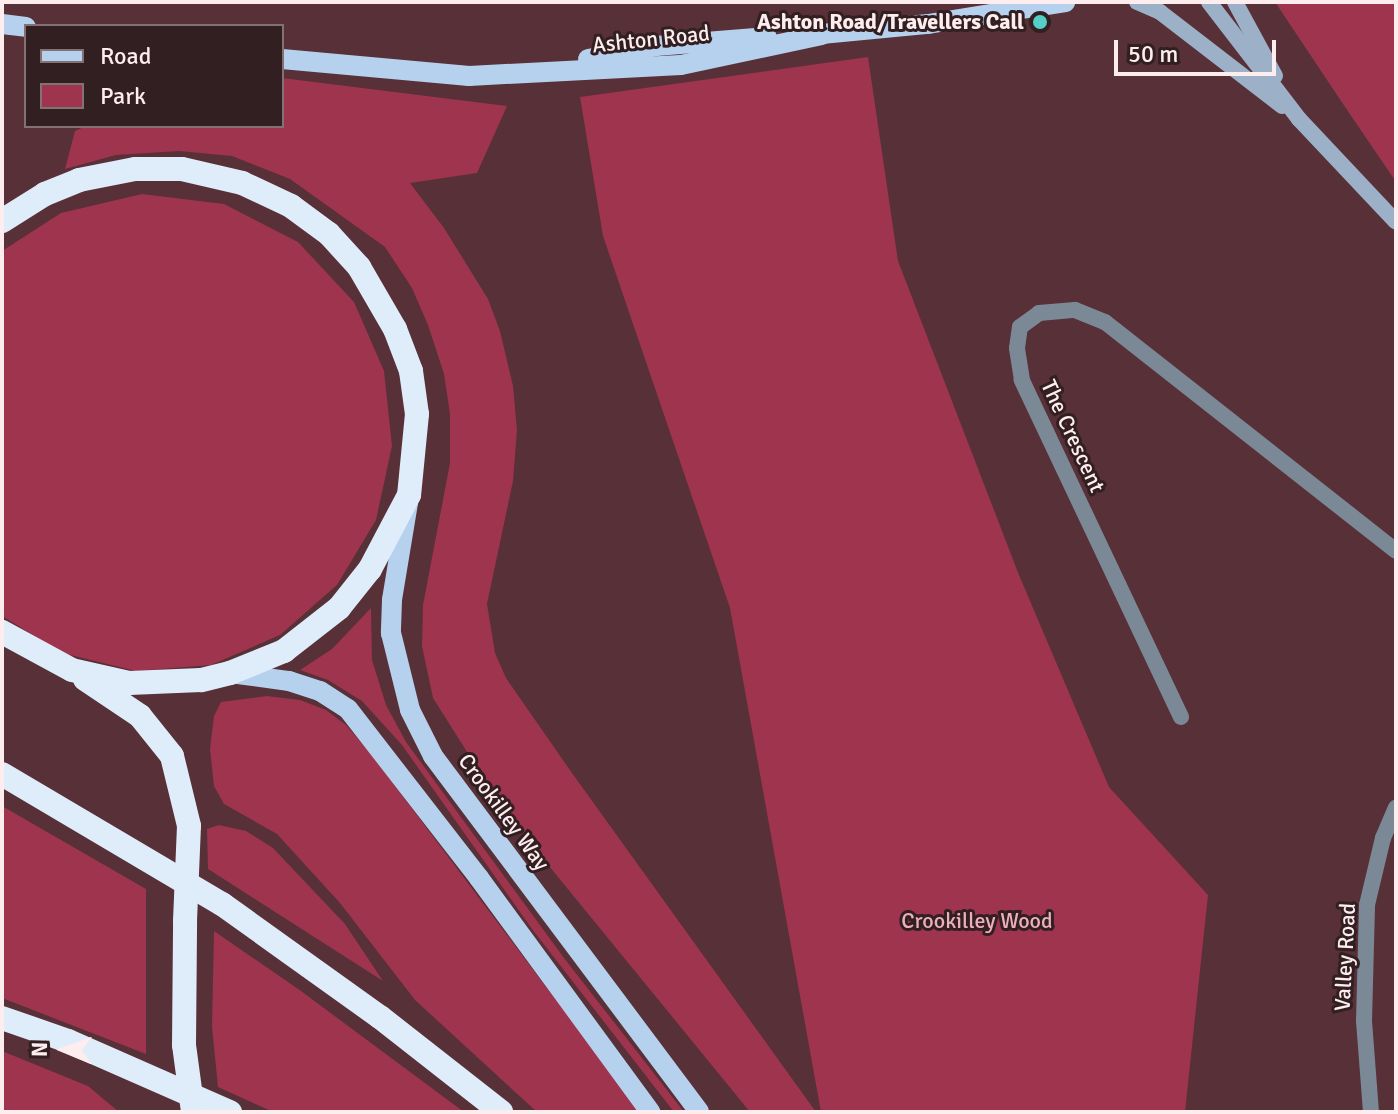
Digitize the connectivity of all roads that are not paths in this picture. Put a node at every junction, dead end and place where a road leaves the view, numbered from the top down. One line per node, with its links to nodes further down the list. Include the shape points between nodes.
1 (977, 2): 7 (main road, Ashton Road)
2 (1065, 2): 7 (main road, Ashton Road)
3 (1137, 2): 10 (main road, via 1160,12)
4 (1209, 2): 10 (main road)
5 (1235, 2): 10 (main road)
6 (2, 24): 8 (main road)
7 (928, 24): 9 (main road, Ashton Road, via 656,46 530,73 469,76)
8 (24, 27)
9 (284, 59)
10 (1299, 119): 12 (main road)
11 (2, 221): 13 (highway, via 79,180 135,169 182,169 242,183 291,206 329,234 359,267 395,329 411,371 417,414)
12 (1396, 222)
13 (409, 495): 17 (highway, via 370,569 339,608 284,651); 26 (main road, Crookilley Way, via 391,633 410,710 450,779)
14 (1396, 551): 18 (street, The Crescent, via 1105,322 1075,310 1039,313 1020,327 1022,380)
15 (3, 634): 16 (highway)
16 (72, 670): 17 (highway, via 157,684); 22 (highway, bridge, via 140,716 172,756 189,826 184,1045)
17 (230, 673): 25 (main road, via 289,681 320,691 348,709)
18 (1181, 717)
19 (2, 774): 24 (highway, via 222,904)
20 (1396, 808): 27 (street, Valley Road, via 1367,905 1364,1021)
21 (2, 1018): 23 (highway)
22 (193, 1112)
23 (230, 1112)
24 (501, 1112)
25 (650, 1112)
26 (699, 1112)
27 (1371, 1112)

